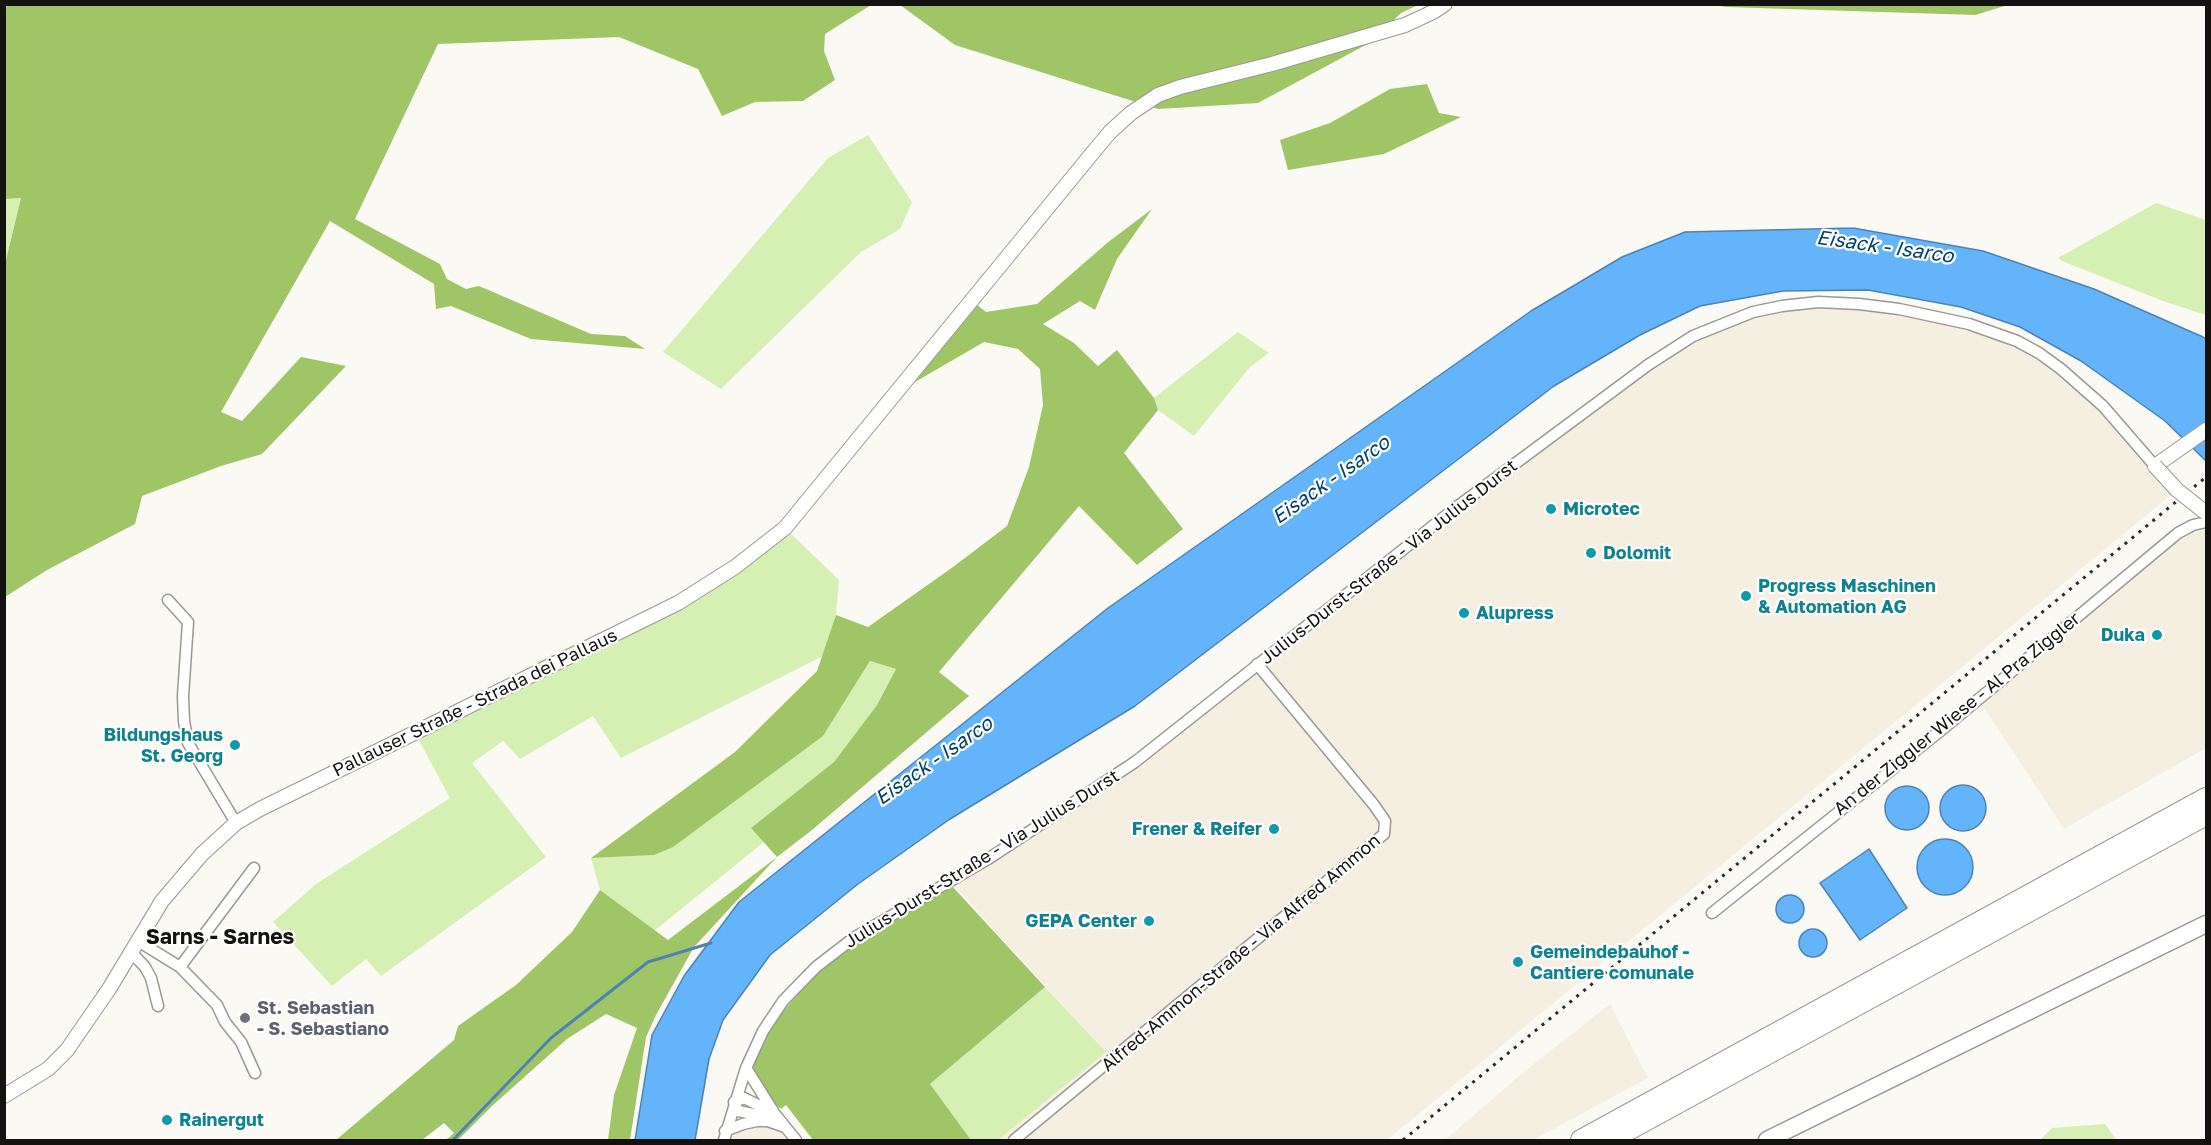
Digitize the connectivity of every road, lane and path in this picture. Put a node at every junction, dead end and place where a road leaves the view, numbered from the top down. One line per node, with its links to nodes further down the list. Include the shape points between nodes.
1 (1445, 4): 10 (street, Pallauser Straße - Strada dei Pallaus, via 1405,24 1180,87 1158,95 1131,113 1110,132 785,528 735,567 678,603)
2 (2206, 430): 3 (street)
3 (2156, 466): 4 (street, bridge, via 2176,490); 7 (street, Julius-Durst-Straße - Via Julius Durst, via 2070,376 2017,341 1924,313 1859,304 1782,306 1722,322 1668,350 1458,506)
4 (2206, 513)
5 (2206, 522): 14 (street, An der Ziggler Wiese - Al Pra Ziggler, via 2178,533 1944,728)
6 (168, 600): 10 (street, via 188,622 183,696 188,743)
7 (1257, 664): 19 (street, Julius-Durst-Straße - Via Julius Durst, via 1135,762 988,859 855,937 816,967 783,1001 763,1031); 26 (street, Alfred-Ammon-Straße - Via Alfred Ammon, via 1374,805 1385,821 1384,834)
8 (2206, 798): 27 (highway)
9 (2206, 815): 12 (highway)
10 (236, 823): 16 (street, Pallauser Straße - Strada dei Pallaus, via 180,879)
11 (2206, 829): 12 (highway)
12 (2130, 857): 28 (highway)
13 (254, 868): 17 (street)
14 (1712, 913)
15 (2206, 924): 29 (main road)
16 (134, 946): 17 (street); 18 (street, via 151,978); 21 (street, Pallauser Straße - Strada dei Pallaus, via 67,1050 48,1069)
17 (180, 967): 20 (street, via 217,1005)
18 (158, 1006)
19 (746, 1068): 22 (street, Julius-Durst-Straße - Via Julius Durst); 23 (street)
20 (255, 1073)
21 (4, 1096)
22 (734, 1102): 23 (street, via 738,1111); 24 (street, Julius-Durst-Straße - Via Julius Durst)
23 (771, 1117): 24 (street, via 743,1124); 25 (street)
24 (725, 1136)
25 (796, 1140)
26 (1014, 1140)
27 (1581, 1140)
28 (1610, 1140)
29 (1767, 1140)

